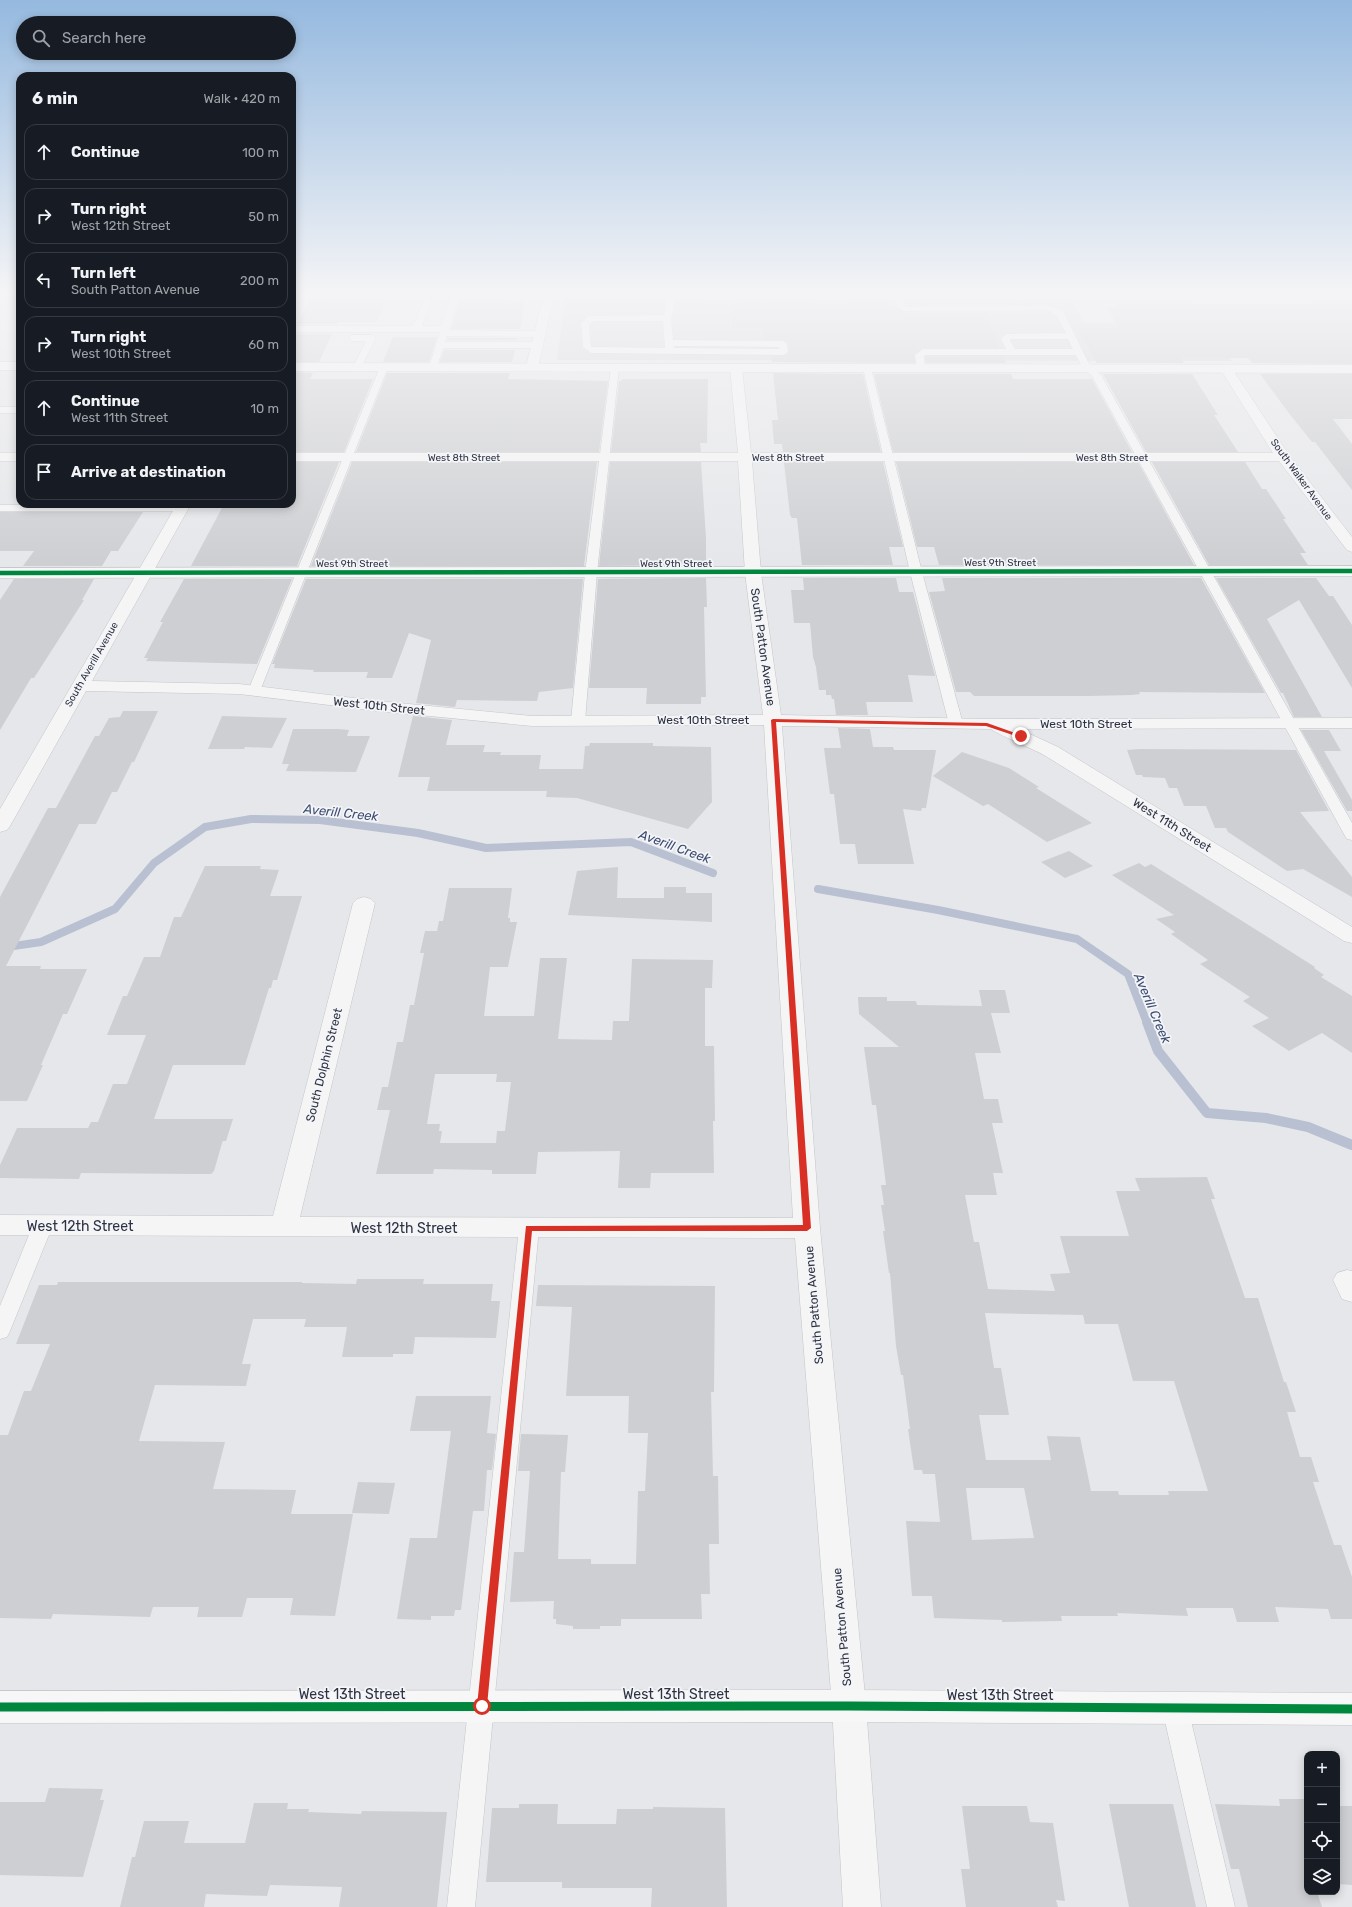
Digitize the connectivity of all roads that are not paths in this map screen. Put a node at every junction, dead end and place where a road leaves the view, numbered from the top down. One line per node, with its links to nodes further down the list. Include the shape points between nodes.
1 (377, 383): 13 (lane)
2 (613, 383): 14 (lane)
3 (738, 383): 15 (street, South Patton Avenue)
4 (871, 383): 16 (lane)
5 (1100, 383): 17 (lane)
6 (1235, 383): 9 (street, South Walker Avenue)
7 (0, 410): 8 (lane)
8 (16, 410)
9 (1283, 456): 17 (street, West 8th Street); 21 (street, South Walker Avenue)
10 (0, 457): 11 (street)
11 (16, 457)
12 (296, 457): 13 (street, West 8th Street)
13 (347, 457): 14 (street, West 8th Street); 24 (lane)
14 (604, 457): 15 (street, West 8th Street); 25 (lane)
15 (745, 457): 16 (street, West 8th Street); 29 (street, South Patton Avenue)
16 (888, 457): 17 (street, West 8th Street); 26 (lane)
17 (1142, 457): 27 (lane)
18 (0, 508): 19 (lane)
19 (16, 508)
20 (182, 508): 23 (street, South Averill Avenue)
21 (1352, 547)
22 (1352, 571): 27 (main road, West 9th Street)
23 (145, 572): 24 (main road, West 9th Street); 28 (main road, West 9th Street); 30 (street, South Averill Avenue)
24 (301, 572): 25 (main road, West 9th Street); 31 (lane)
25 (591, 572): 29 (main road, West 9th Street); 33 (lane)
26 (916, 572): 27 (main road, West 9th Street); 29 (main road, West 9th Street); 35 (lane)
27 (1204, 572): 37 (lane)
28 (0, 573)
29 (753, 573): 32 (street, South Patton Avenue)
30 (79, 686): 31 (street, West 10th Street); 38 (street, South Averill Avenue)
31 (254, 691): 33 (street, West 10th Street, via 532,721)
32 (773, 720): 33 (street, West 10th Street); 35 (street, West 10th Street); 46 (street, South Patton Avenue)
33 (578, 721)
34 (1352, 723): 37 (street, West 10th Street)
35 (956, 724): 36 (street, West 10th Street)
36 (987, 724): 37 (street, West 10th Street); 41 (street, West 11th Street, via 1021,736 1051,751)
37 (1288, 724): 39 (lane)
38 (0, 826)
39 (1352, 836)
40 (364, 903): 44 (street, South Dolphin Street)
41 (1352, 936)
42 (0, 1225): 43 (street, West 12th Street)
43 (43, 1225): 44 (street, West 12th Street); 47 (lane)
44 (284, 1227): 45 (street, West 12th Street)
45 (528, 1228): 46 (street, West 12th Street); 48 (lane)
46 (807, 1228): 49 (street, South Patton Avenue)
47 (0, 1331)
48 (482, 1706): 49 (main road, West 13th Street); 50 (main road, West 13th Street); 53 (lane)
49 (849, 1706): 51 (main road, West 13th Street); 54 (street, South Patton Avenue)
50 (0, 1707)
51 (1175, 1708): 52 (main road, West 13th Street); 55 (lane)
52 (1352, 1709)
53 (461, 1907)
54 (862, 1907)
55 (1221, 1907)

